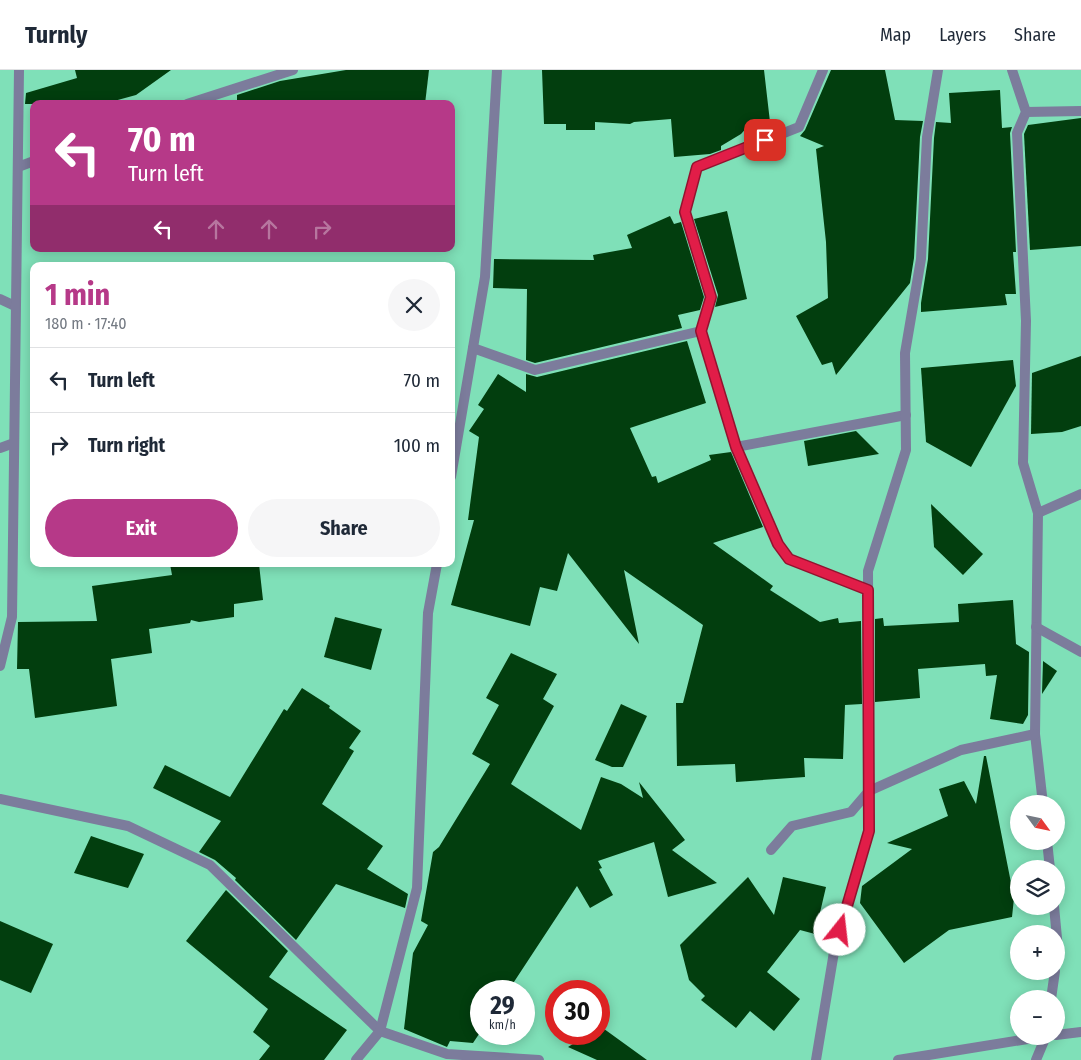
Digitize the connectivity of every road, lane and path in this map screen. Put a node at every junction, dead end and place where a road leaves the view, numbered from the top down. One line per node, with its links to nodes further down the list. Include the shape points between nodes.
1 (19, 70): 11 (street)
2 (293, 70): 7 (street)
3 (497, 70): 15 (street, via 485,277)
4 (823, 70): 14 (street, via 799,126 697,167 685,212 711,297)
5 (938, 70): 16 (street, via 927,137 921,259 905,353)
6 (1012, 70): 9 (street)
7 (199, 100)
8 (1081, 111): 9 (street)
9 (1026, 112): 22 (street, via 1017,133 1026,321 1023,463)
10 (30, 162): 11 (street)
11 (18, 167): 13 (street)
12 (0, 299): 13 (street)
13 (16, 306): 17 (street)
14 (701, 331): 15 (street, via 535,370); 18 (street)
15 (473, 348): 20 (street)
16 (906, 415): 18 (street); 24 (street, via 906,450 868,571)
17 (14, 443): 19 (street); 27 (street, via 12,617)
18 (736, 447): 24 (street, via 778,544 789,559)
19 (0, 448)
20 (455, 454)
21 (1081, 494): 22 (street)
22 (1038, 513): 25 (street)
23 (436, 567): 33 (street, via 428,613 417,888)
24 (868, 590): 29 (street)
25 (1036, 627): 26 (street); 28 (street)
26 (1081, 652)
27 (0, 666)
28 (1035, 734): 29 (street, via 962,750); 30 (street)
29 (869, 791): 32 (street, via 851,812 792,826); 38 (street, via 869,831 835,946)
30 (1042, 795)
31 (0, 799): 33 (street, via 128,826 210,864)
32 (771, 850)
33 (380, 1031): 36 (street); 37 (street, via 447,1054)
34 (1081, 1032): 35 (street)
35 (1065, 1034)
36 (356, 1060)
37 (539, 1060)
38 (816, 1060)
39 (898, 1060): 40 (street, via 1046,1036)
40 (1036, 1060)

